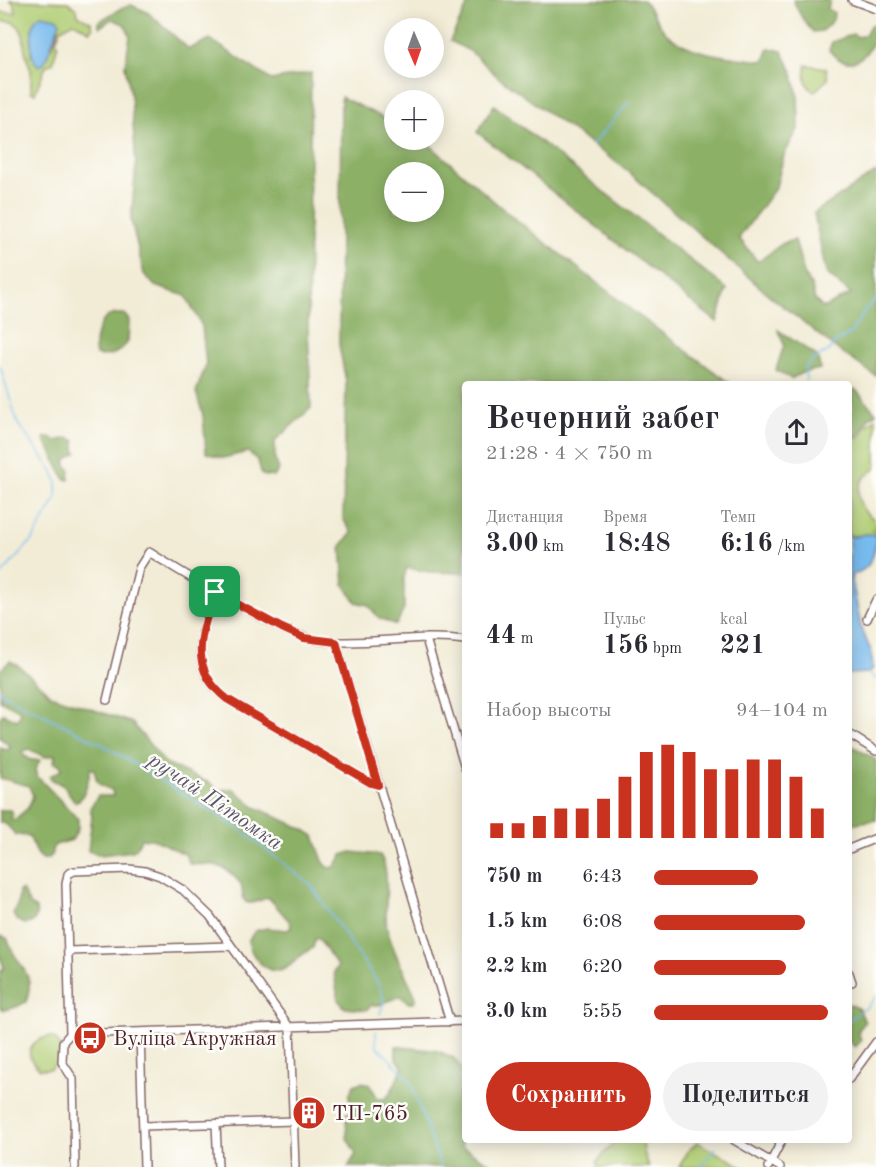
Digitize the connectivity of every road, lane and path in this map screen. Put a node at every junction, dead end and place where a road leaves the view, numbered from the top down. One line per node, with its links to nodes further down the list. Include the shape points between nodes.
1 (852, 0): 2 (street)
2 (876, 9)
3 (215, 592): 8 (street, via 304,638); 9 (street, via 149,552 139,568); 13 (street, via 200,652 203,671 215,690)
4 (876, 600): 5 (street)
5 (867, 619)
6 (426, 639): 7 (street); 8 (street); 12 (street)
7 (462, 640)
8 (336, 642): 13 (street)
9 (107, 700)
10 (852, 736): 11 (street)
11 (876, 751)
12 (462, 758)
13 (378, 785): 19 (street)
14 (876, 838): 15 (street)
15 (852, 848)
16 (230, 946): 17 (street); 17 (street, via 190,895 160,876 129,869 68,874); 20 (street)
17 (68, 951): 22 (street)
18 (462, 1021): 19 (street)
19 (450, 1022): 20 (street)
20 (290, 1028): 21 (street); 25 (street)
21 (140, 1033): 22 (street); 27 (street)
22 (70, 1034): 31 (street, via 63,1042 62,1062 73,1079)
23 (876, 1042): 24 (street)
24 (852, 1075)
25 (294, 1121): 26 (street); 34 (street)
26 (216, 1124): 27 (street); 33 (street)
27 (143, 1126): 32 (street)
28 (738, 1143): 30 (street)
29 (780, 1143): 30 (street)
30 (769, 1165): 35 (street)
31 (75, 1167)
32 (144, 1167)
33 (218, 1167)
34 (295, 1167)
35 (780, 1167)

